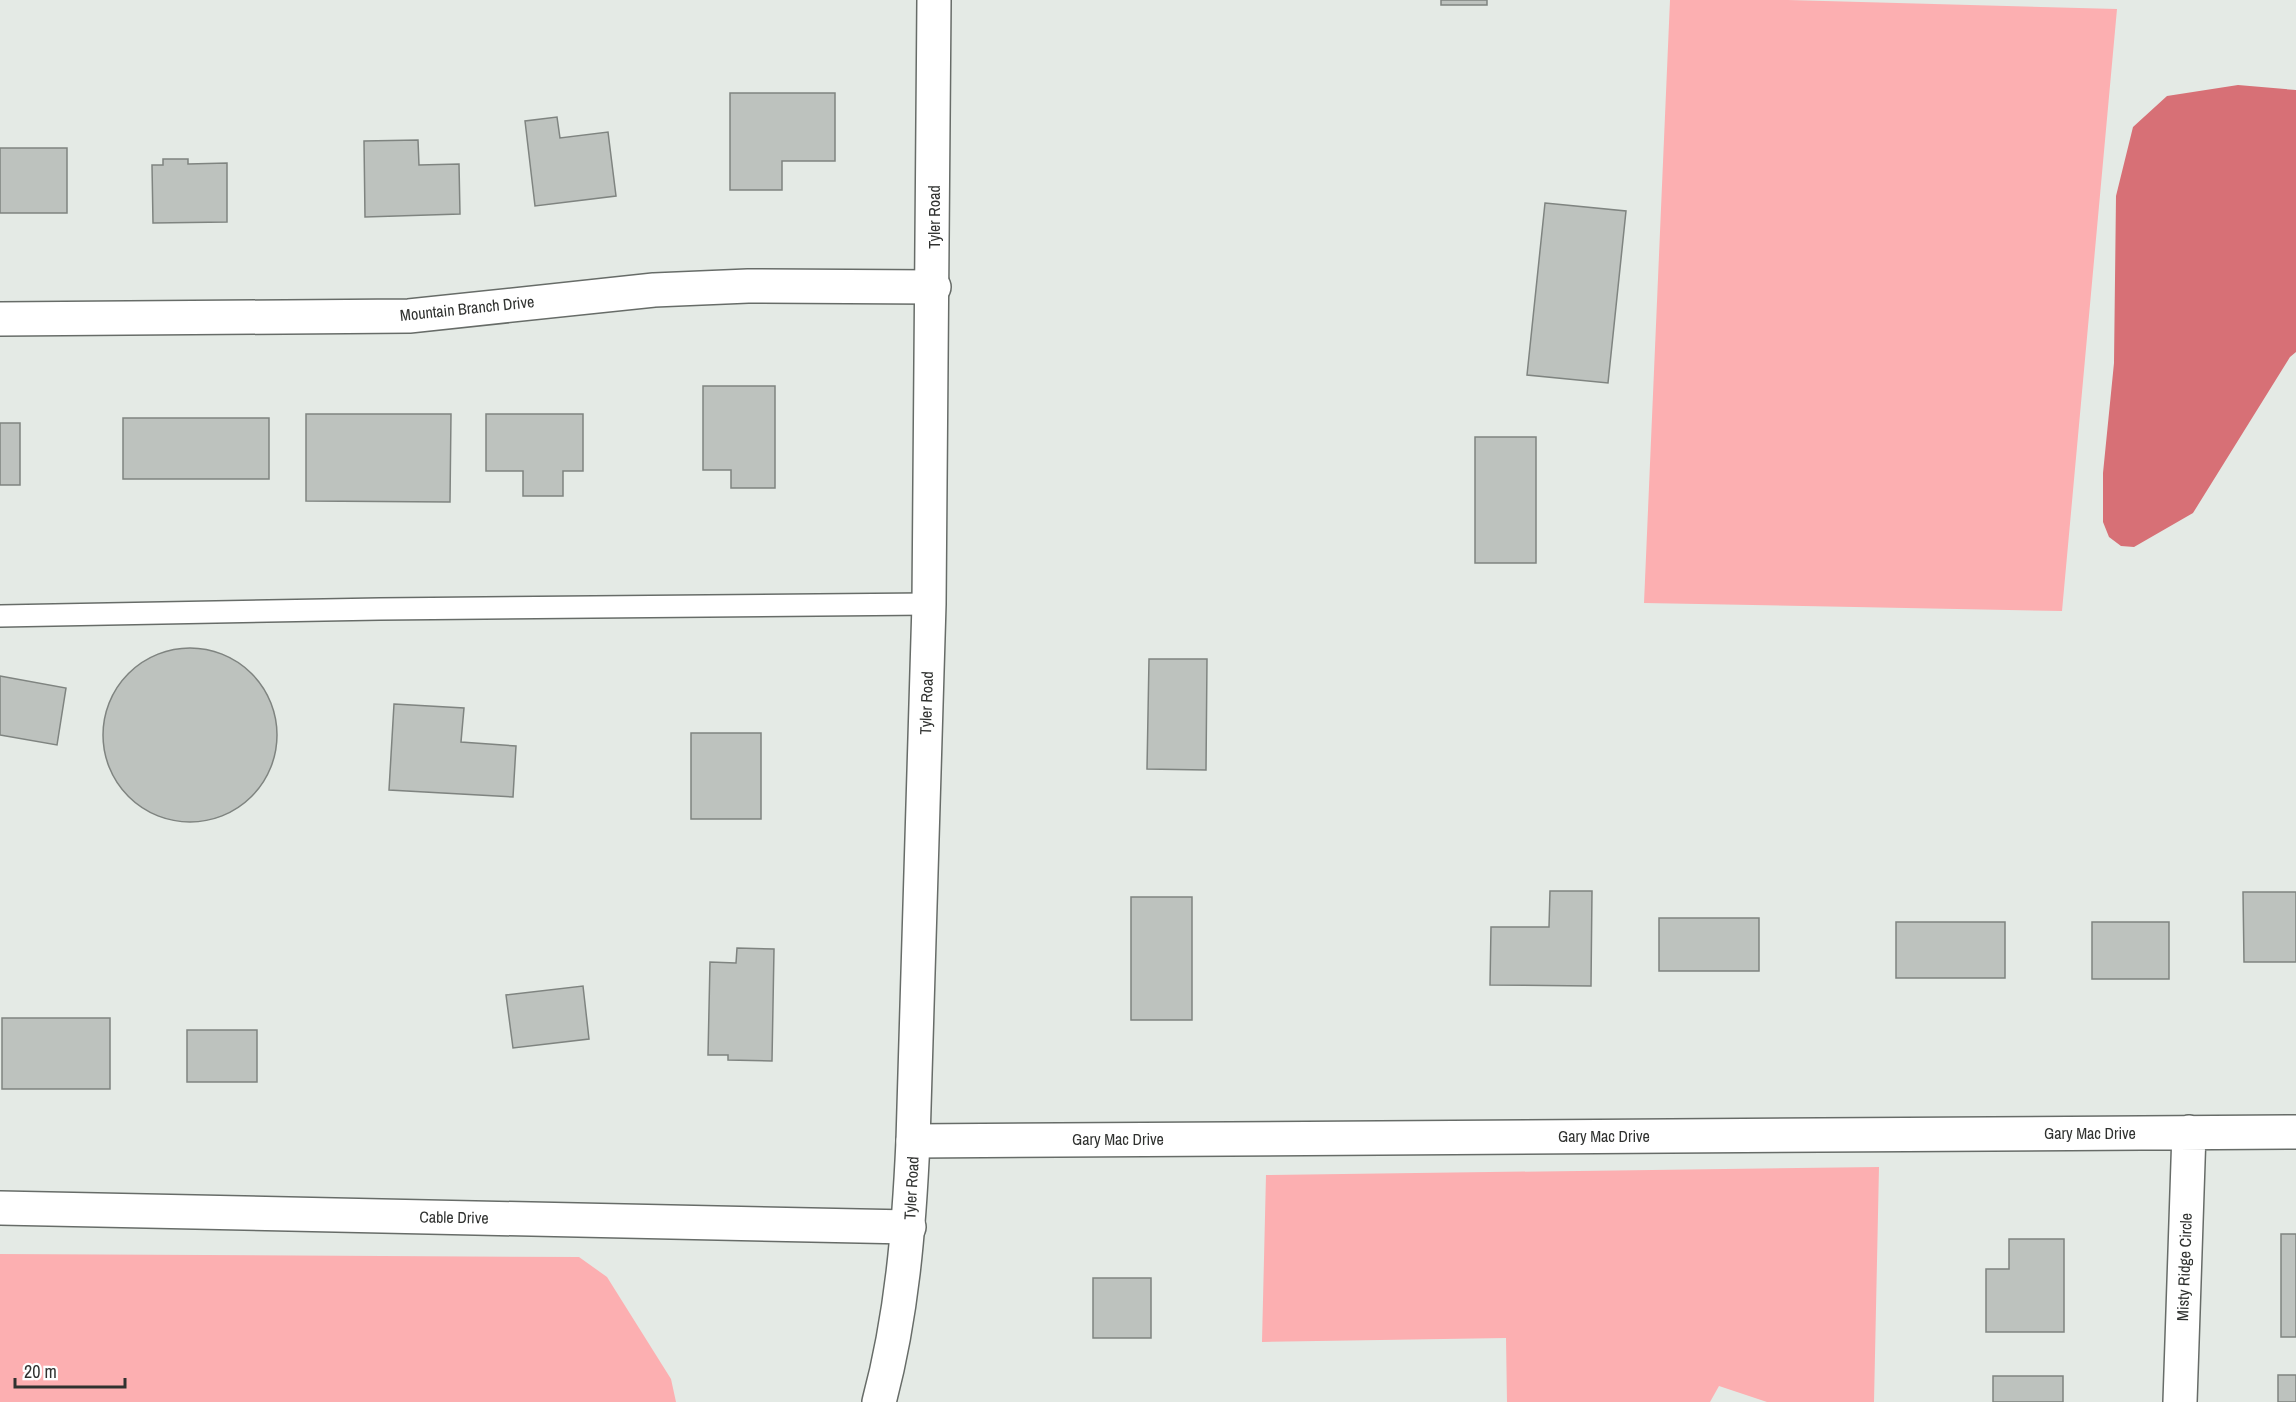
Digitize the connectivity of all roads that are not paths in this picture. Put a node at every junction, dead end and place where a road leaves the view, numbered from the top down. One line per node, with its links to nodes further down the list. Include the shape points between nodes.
1 (934, 0): 2 (street, Tyler Road)
2 (934, 287): 3 (street, Mountain Branch Drive, via 654,290 409,316); 4 (street, Tyler Road)
3 (0, 319)
4 (929, 604): 5 (lane); 8 (street, Tyler Road)
5 (0, 616)
6 (2189, 1132): 7 (street, Gary Mac Drive); 8 (street, Gary Mac Drive); 12 (street, Misty Ridge Circle)
7 (2296, 1132)
8 (913, 1141): 10 (street, Tyler Road)
9 (0, 1208): 10 (street, Cable Drive)
10 (909, 1227): 11 (street, Tyler Road, via 889,1365)
11 (879, 1402)
12 (2180, 1402)

